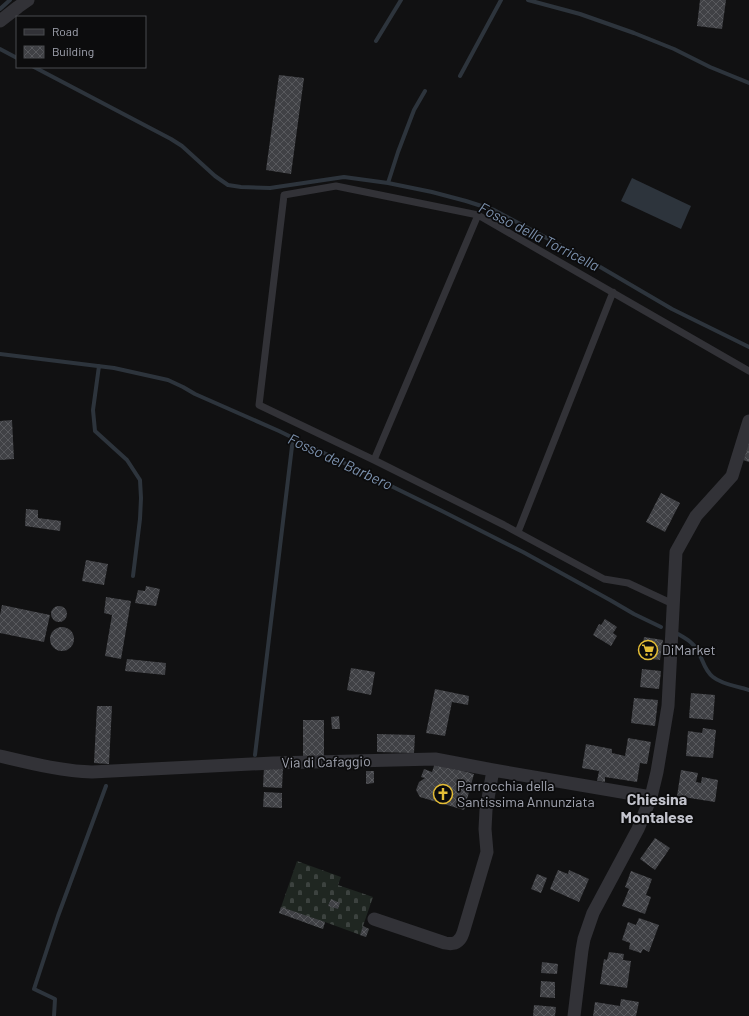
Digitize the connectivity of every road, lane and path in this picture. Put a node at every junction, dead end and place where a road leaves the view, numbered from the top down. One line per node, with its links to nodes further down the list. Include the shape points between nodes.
1 (28, 0): 2 (street)
2 (0, 21)
3 (478, 215): 4 (lane); 7 (lane); 7 (lane, via 336,186 284,195 259,405)
4 (613, 292): 5 (lane); 8 (lane)
5 (749, 371)
6 (749, 421): 9 (street, via 732,476 696,516 676,552)
7 (374, 460): 8 (lane)
8 (518, 532): 9 (lane, via 604,579 628,583)
9 (673, 604): 12 (street, via 668,706)
10 (0, 756): 11 (street, Via di Cafaggio, via 59,769 92,772 273,763 430,759)
11 (493, 770): 12 (street, Via di Cafaggio); 13 (street, via 486,810 487,852 460,940 453,944 445,943)
12 (651, 798): 14 (street, via 638,829 588,925 582,950)
13 (374, 918)
14 (574, 1016)

